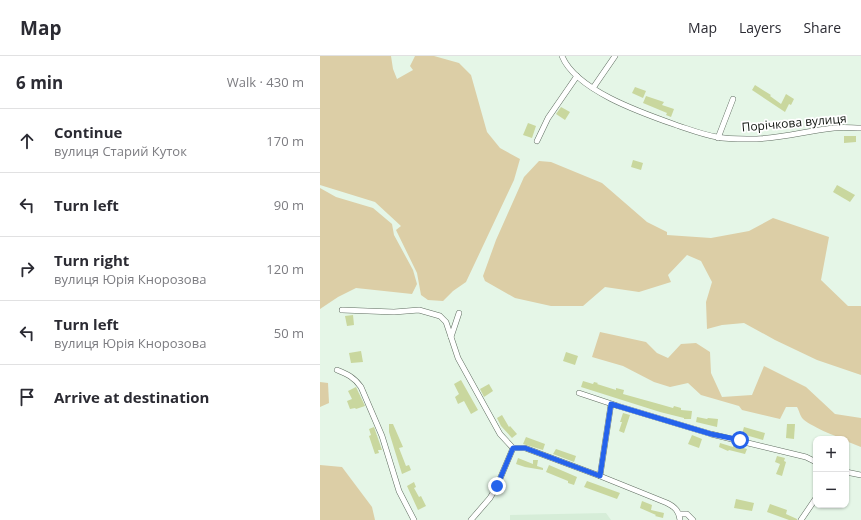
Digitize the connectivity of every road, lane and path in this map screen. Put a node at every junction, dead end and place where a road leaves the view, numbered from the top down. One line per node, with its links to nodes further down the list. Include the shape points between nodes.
1 (562, 56): 3 (street, Порічкова вулиця)
2 (615, 56): 4 (street)
3 (577, 76): 4 (street, Порічкова вулиця); 8 (street, via 548,118)
4 (593, 88): 7 (street, Порічкова вулиця, via 649,116)
5 (733, 99): 7 (street)
6 (861, 128): 7 (street, Порічкова вулиця, via 835,128 768,138)
7 (718, 138)
8 (537, 141)
9 (342, 310): 11 (street, via 419,310 440,316 446,322)
10 (459, 313): 11 (street)
11 (451, 337): 15 (street, via 458,358 500,434)
12 (337, 370): 22 (street, via 350,375 361,386 382,436 399,491)
13 (579, 393): 14 (street)
14 (611, 404): 16 (street); 19 (street)
15 (513, 448): 19 (street, via 525,448); 23 (street, via 490,498)
16 (813, 460)
17 (849, 473): 18 (street)
18 (861, 475)
19 (600, 476): 21 (street, via 667,503)
20 (813, 502): 26 (street)
21 (679, 514): 24 (street); 25 (street, via 687,514)
22 (414, 520)
23 (471, 520)
24 (680, 520)
25 (693, 520)
26 (801, 520)

